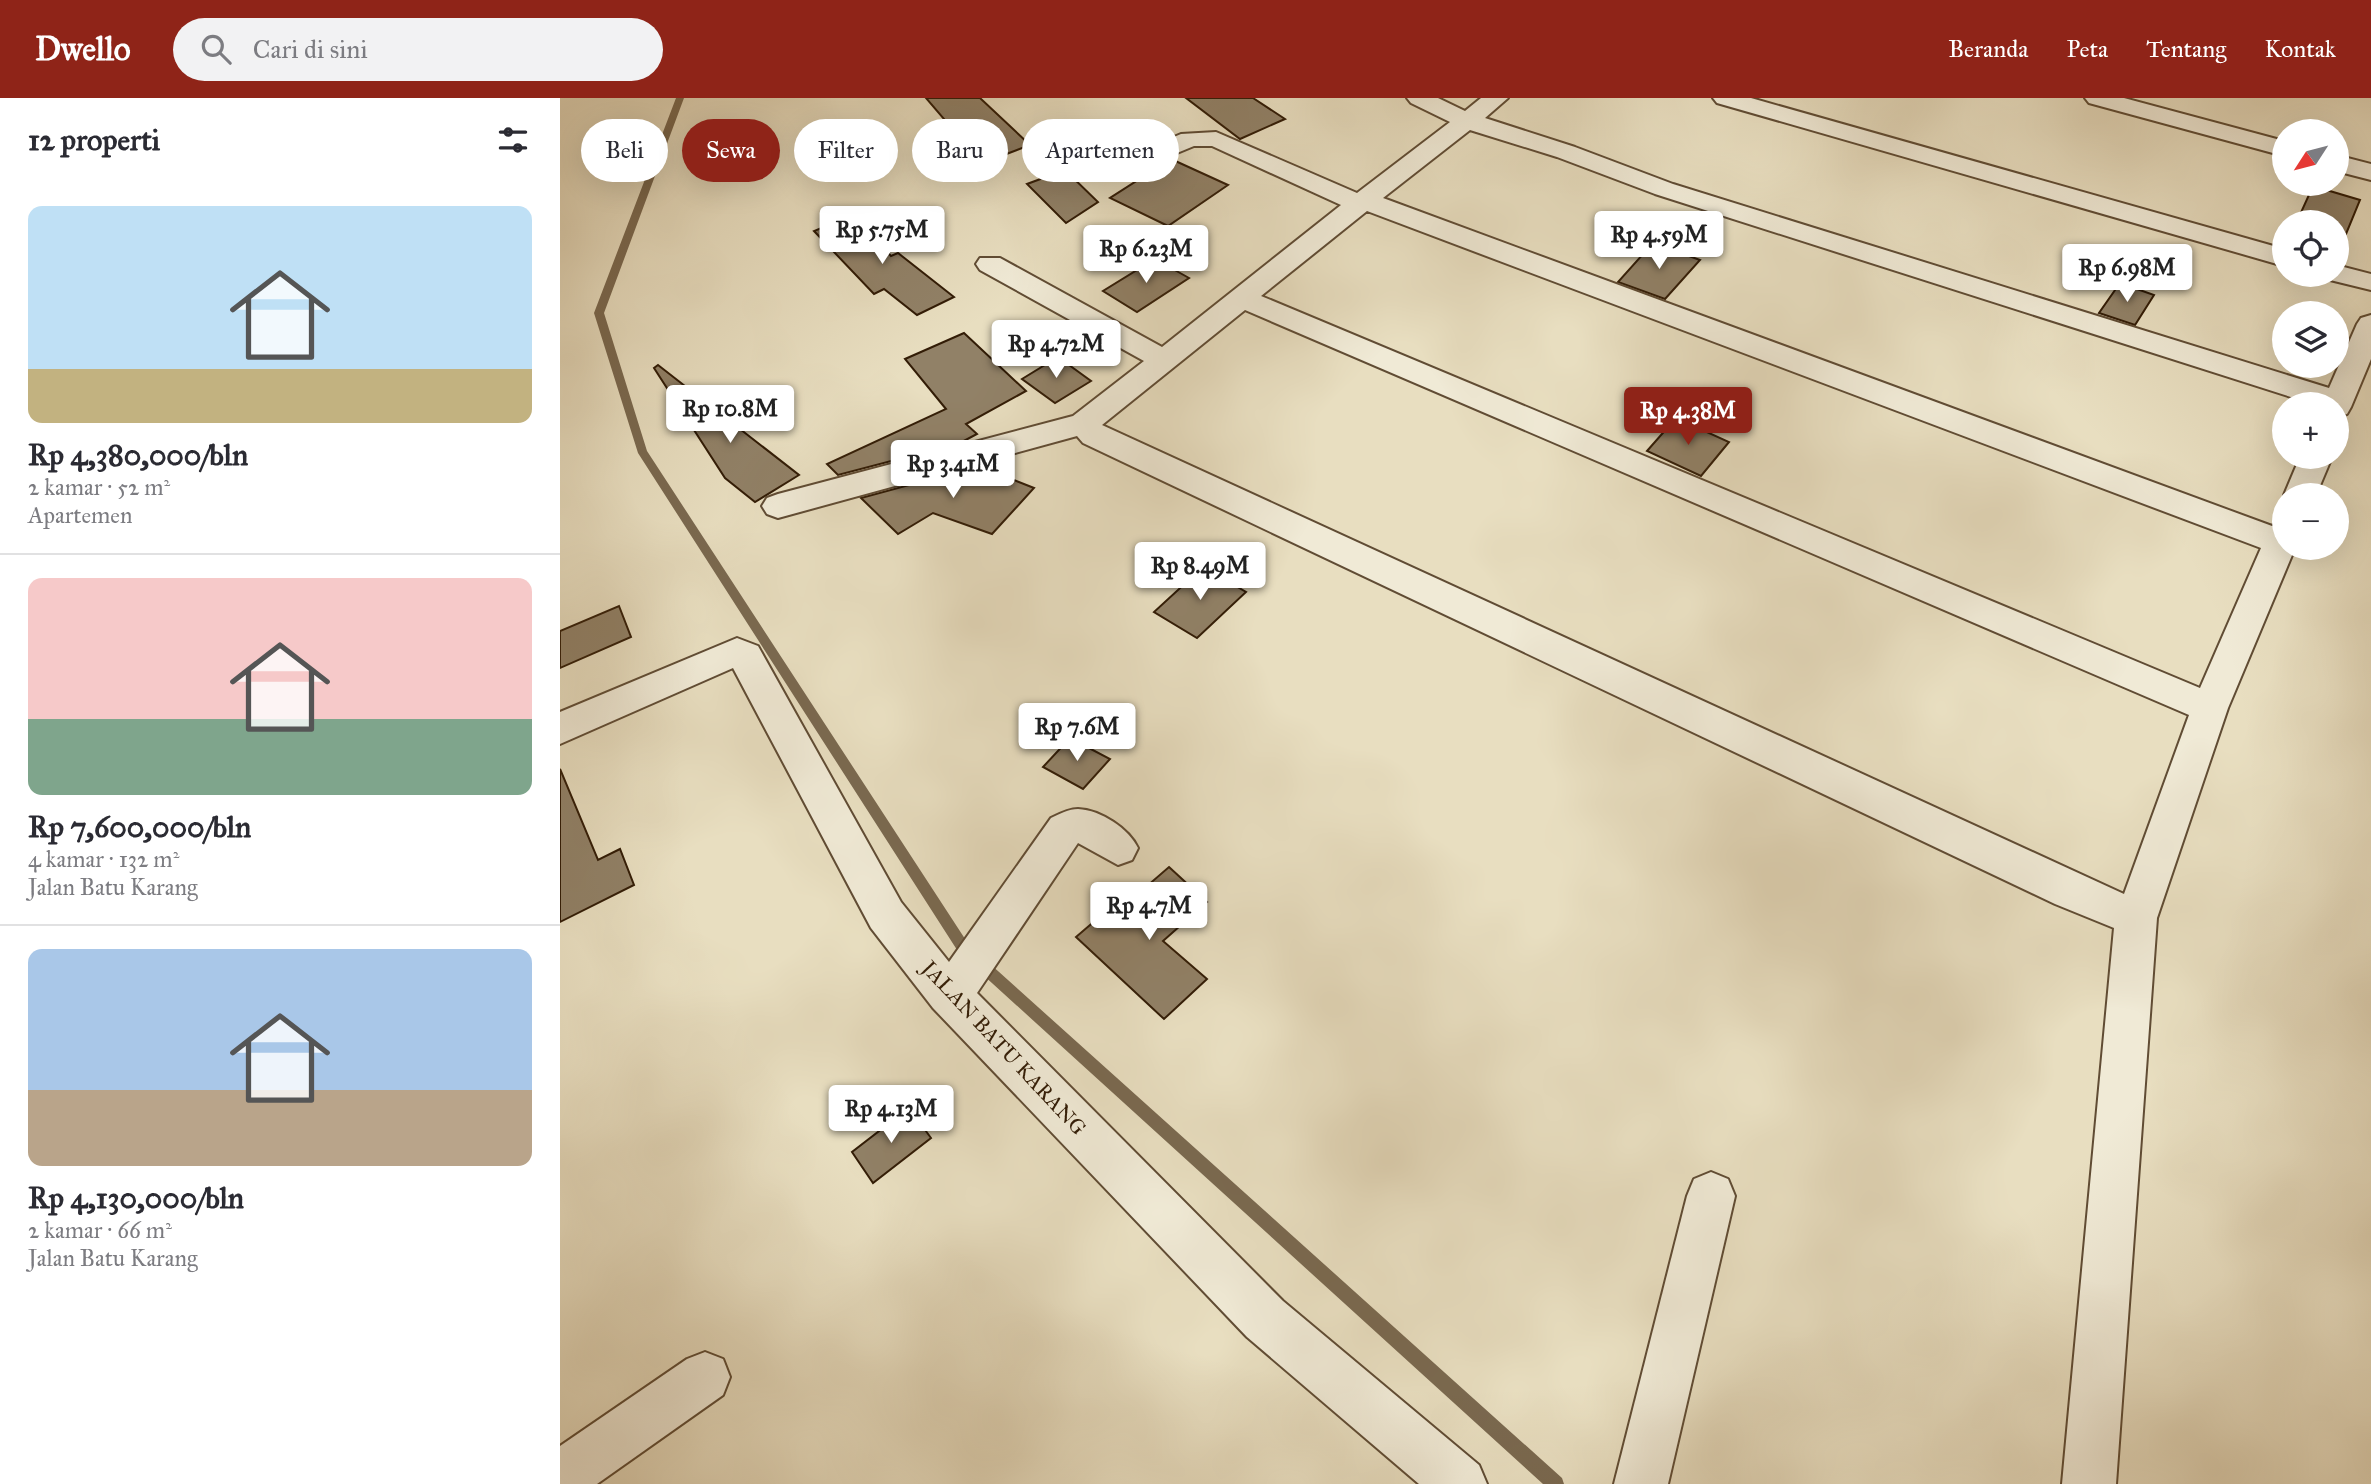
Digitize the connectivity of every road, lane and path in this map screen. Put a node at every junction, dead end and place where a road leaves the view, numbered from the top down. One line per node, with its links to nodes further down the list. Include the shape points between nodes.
1 (1419, 98): 5 (street)
2 (1496, 98): 5 (street)
3 (1725, 98): 11 (street)
4 (2097, 98): 7 (street)
5 (1465, 120): 10 (street); 18 (street, via 1664,189)
6 (1179, 144): 10 (street, via 1209,138)
7 (2272, 146)
8 (2349, 166): 9 (street)
9 (2371, 172)
10 (1361, 202): 15 (street); 22 (street)
11 (2272, 255)
12 (990, 264): 17 (street)
13 (2349, 276): 14 (street)
14 (2371, 282)
15 (1241, 298): 17 (street); 24 (street)
16 (2371, 324): 19 (street)
17 (1164, 360): 20 (street)
18 (2296, 392)
19 (2342, 392)
20 (1084, 424): 21 (street); 27 (street, via 1094,436 2069,891)
21 (778, 506)
22 (2272, 534)
23 (2273, 560): 24 (street)
24 (2210, 708): 27 (street)
25 (560, 729): 28 (street, JALAN BATU KARANG, via 729,654 745,656 886,915)
26 (1118, 848): 28 (street, via 1082,825 1065,830)
27 (2136, 918): 34 (street)
28 (958, 983): 32 (street, JALAN BATU KARANG, via 1265,1319)
29 (1711, 1196): 33 (street)
30 (705, 1377): 31 (street)
31 (560, 1478)
32 (1460, 1484)
33 (1641, 1484)
34 (2089, 1484)

